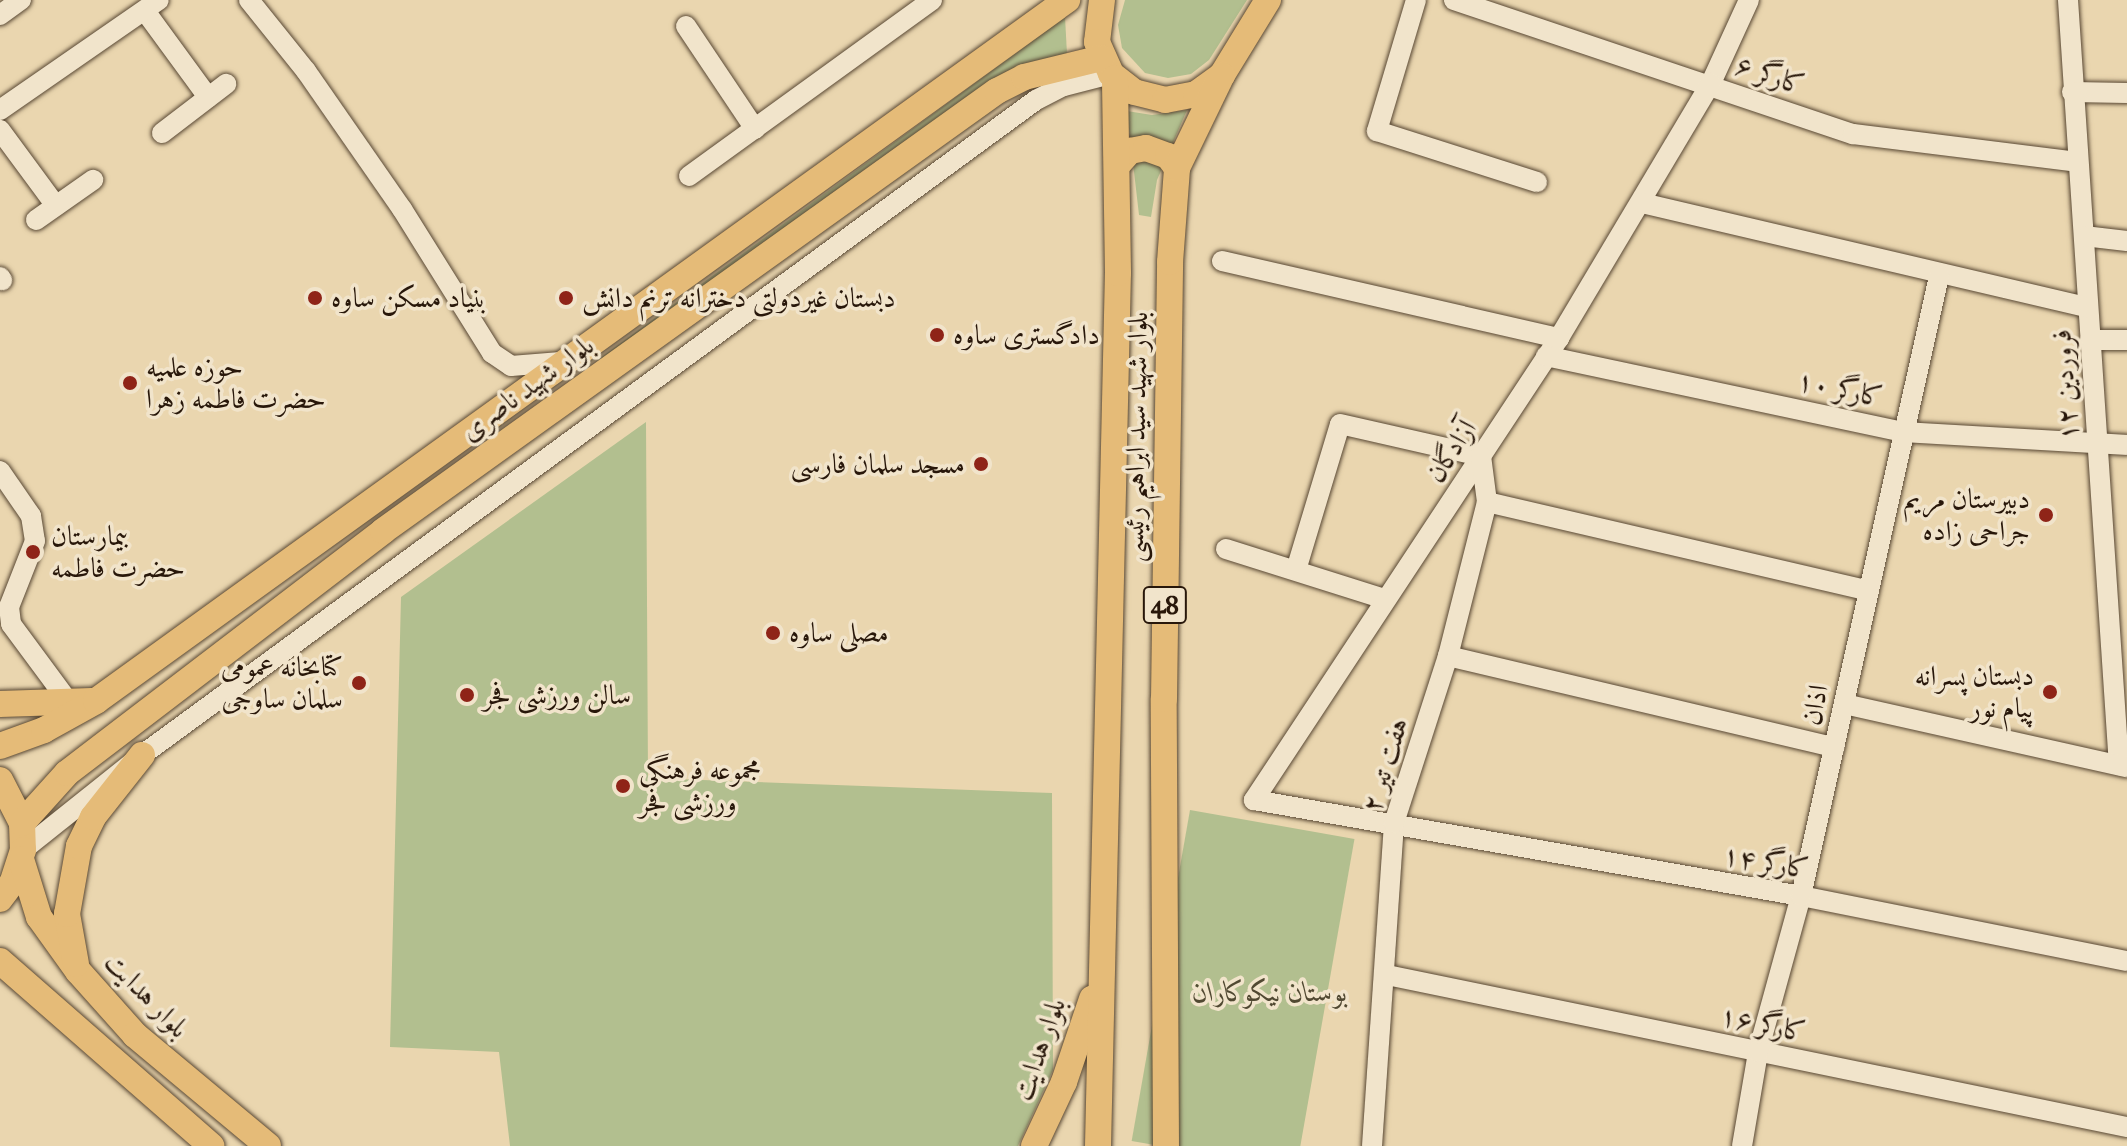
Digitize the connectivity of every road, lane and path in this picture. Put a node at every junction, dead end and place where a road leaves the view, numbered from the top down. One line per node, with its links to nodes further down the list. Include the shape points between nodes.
1 (21, 0): 12 (street)
2 (249, 0): 43 (street, via 306,71 500,361 535,368)
3 (932, 0): 22 (street)
4 (1067, 0): 43 (main road, بلوار شهید ناصری)
5 (1102, 0): 14 (main road, 48, via 1096,26)
6 (1268, 0): 15 (main road, 48)
7 (1416, 0): 30 (street, via 1377,131)
8 (1454, 0): 16 (street, کارگر ۶)
9 (1749, 0): 16 (street, آزادگان)
10 (2068, 0): 18 (street, ۱۲ فروردین)
11 (152, 5): 20 (street); 21 (street)
12 (0, 15)
13 (686, 26): 22 (street)
14 (1109, 70): 15 (main road, 48, via 1134,92 1165,100 1196,94); 25 (main road, بلوار شهید سید ابراهیم رئیسی / 48); 63 (street, via 1036,100); 66 (main road, بلوار شهید ناصری, via 1024,77 997,91 383,531 78,764)
15 (1222, 75): 27 (main road, بلوار شهید سید ابراهیم رئیسی / 48)
16 (1711, 83): 26 (street, کارگر ۶, via 1853,134); 31 (street, آزادگان)
17 (226, 84): 20 (street)
18 (2072, 92): 19 (street); 26 (street, ۱۲ فروردین)
19 (2127, 93)
20 (208, 97): 24 (street)
21 (0, 110)
22 (755, 129): 28 (street)
23 (0, 130): 32 (street)
24 (162, 133)
25 (1120, 162): 27 (main road, via 1130,151 1146,148 1162,151); 74 (main road, بلوار شهید سید ابراهیم رئیسی / 48)
26 (2077, 162): 34 (street, ۱۲ فروردین)
27 (1177, 168): 85 (main road, بلوار شهید سید ابراهیم رئیسی / 48, via 1170,262 1164,699)
28 (689, 176)
29 (93, 180): 32 (street)
30 (1537, 182)
31 (1642, 203): 37 (street); 39 (street, آزادگان)
32 (56, 206): 33 (street)
33 (36, 220)
34 (2084, 236): 35 (street); 38 (street, ۱۲ فروردین)
35 (2127, 241)
36 (1222, 261): 39 (street)
37 (1939, 276): 38 (street); 44 (street, اذان)
38 (2087, 307): 40 (street, ۱۲ فروردین)
39 (1559, 338): 42 (street, آزادگان)
40 (2090, 340): 41 (street); 45 (street, ۱۲ فروردین)
41 (2127, 340)
42 (1546, 356): 44 (street, کارگر ۱۰); 47 (street, آزادگان)
43 (577, 359): 58 (main road, بلوار شهید ناصری)
44 (1904, 432): 45 (street, کارگر ۱۰); 52 (street, اذان)
45 (2097, 444): 46 (street, کارگر ۱۰); 55 (street, ۱۲ فروردین)
46 (2127, 445)
47 (1481, 456): 49 (street, هفت تیر ۲); 51 (street, via 1340,424); 53 (street, آزادگان)
48 (0, 471): 54 (street, via 31,516 35,541)
49 (1487, 502): 52 (street); 56 (street, هفت تیر ۲)
50 (1226, 549): 51 (street)
51 (1296, 570): 53 (street)
52 (1869, 591): 60 (street, اذان)
53 (1385, 599): 67 (street, آزادگان, via 1254,800)
54 (5, 624): 57 (street)
55 (2118, 633): 64 (street, ۱۲ فروردین)
56 (1448, 656): 62 (street); 67 (street, هفت تیر ۲)
57 (68, 701): 58 (main road); 59 (main road)
58 (96, 701): 61 (main road, بلوار شهید ناصری, via 44,730)
59 (0, 704)
60 (1844, 704): 62 (street, اذان); 64 (street)
61 (0, 746)
62 (1834, 747): 69 (street, اذان)
63 (142, 755): 68 (street); 73 (main road, via 93,817 79,846 67,914)
64 (2123, 766)
65 (0, 780): 66 (main road)
66 (22, 823): 68 (main road)
67 (1394, 823): 69 (street, کارگر ۱۴); 75 (street, هفت تیر ۲)
68 (22, 854): 70 (main road); 73 (main road, بلوار هدایت, via 39,917)
69 (1801, 896): 72 (street, کارگر ۱۴); 78 (street, اذان)
70 (0, 899)
71 (0, 961): 77 (main road)
72 (2127, 961)
73 (78, 971): 82 (main road, بلوار هدایت, via 135,1035)
74 (1100, 973): 83 (main road, بلوار هدایت, via 1064,1082); 84 (main road, بلوار شهید سید ابراهیم رئیسی / 48)
75 (1387, 975): 78 (street, کارگر ۱۶); 80 (street, هفت تیر ۲)
76 (0, 979): 77 (main road)
77 (45, 996): 81 (main road, via 106,1057)
78 (1758, 1052): 79 (street, کارگر ۱۶); 86 (street, اذان)
79 (2127, 1127)
80 (1378, 1145)
81 (211, 1146)
82 (268, 1146)
83 (1034, 1146)
84 (1098, 1146)
85 (1166, 1146)
86 (1742, 1146)

